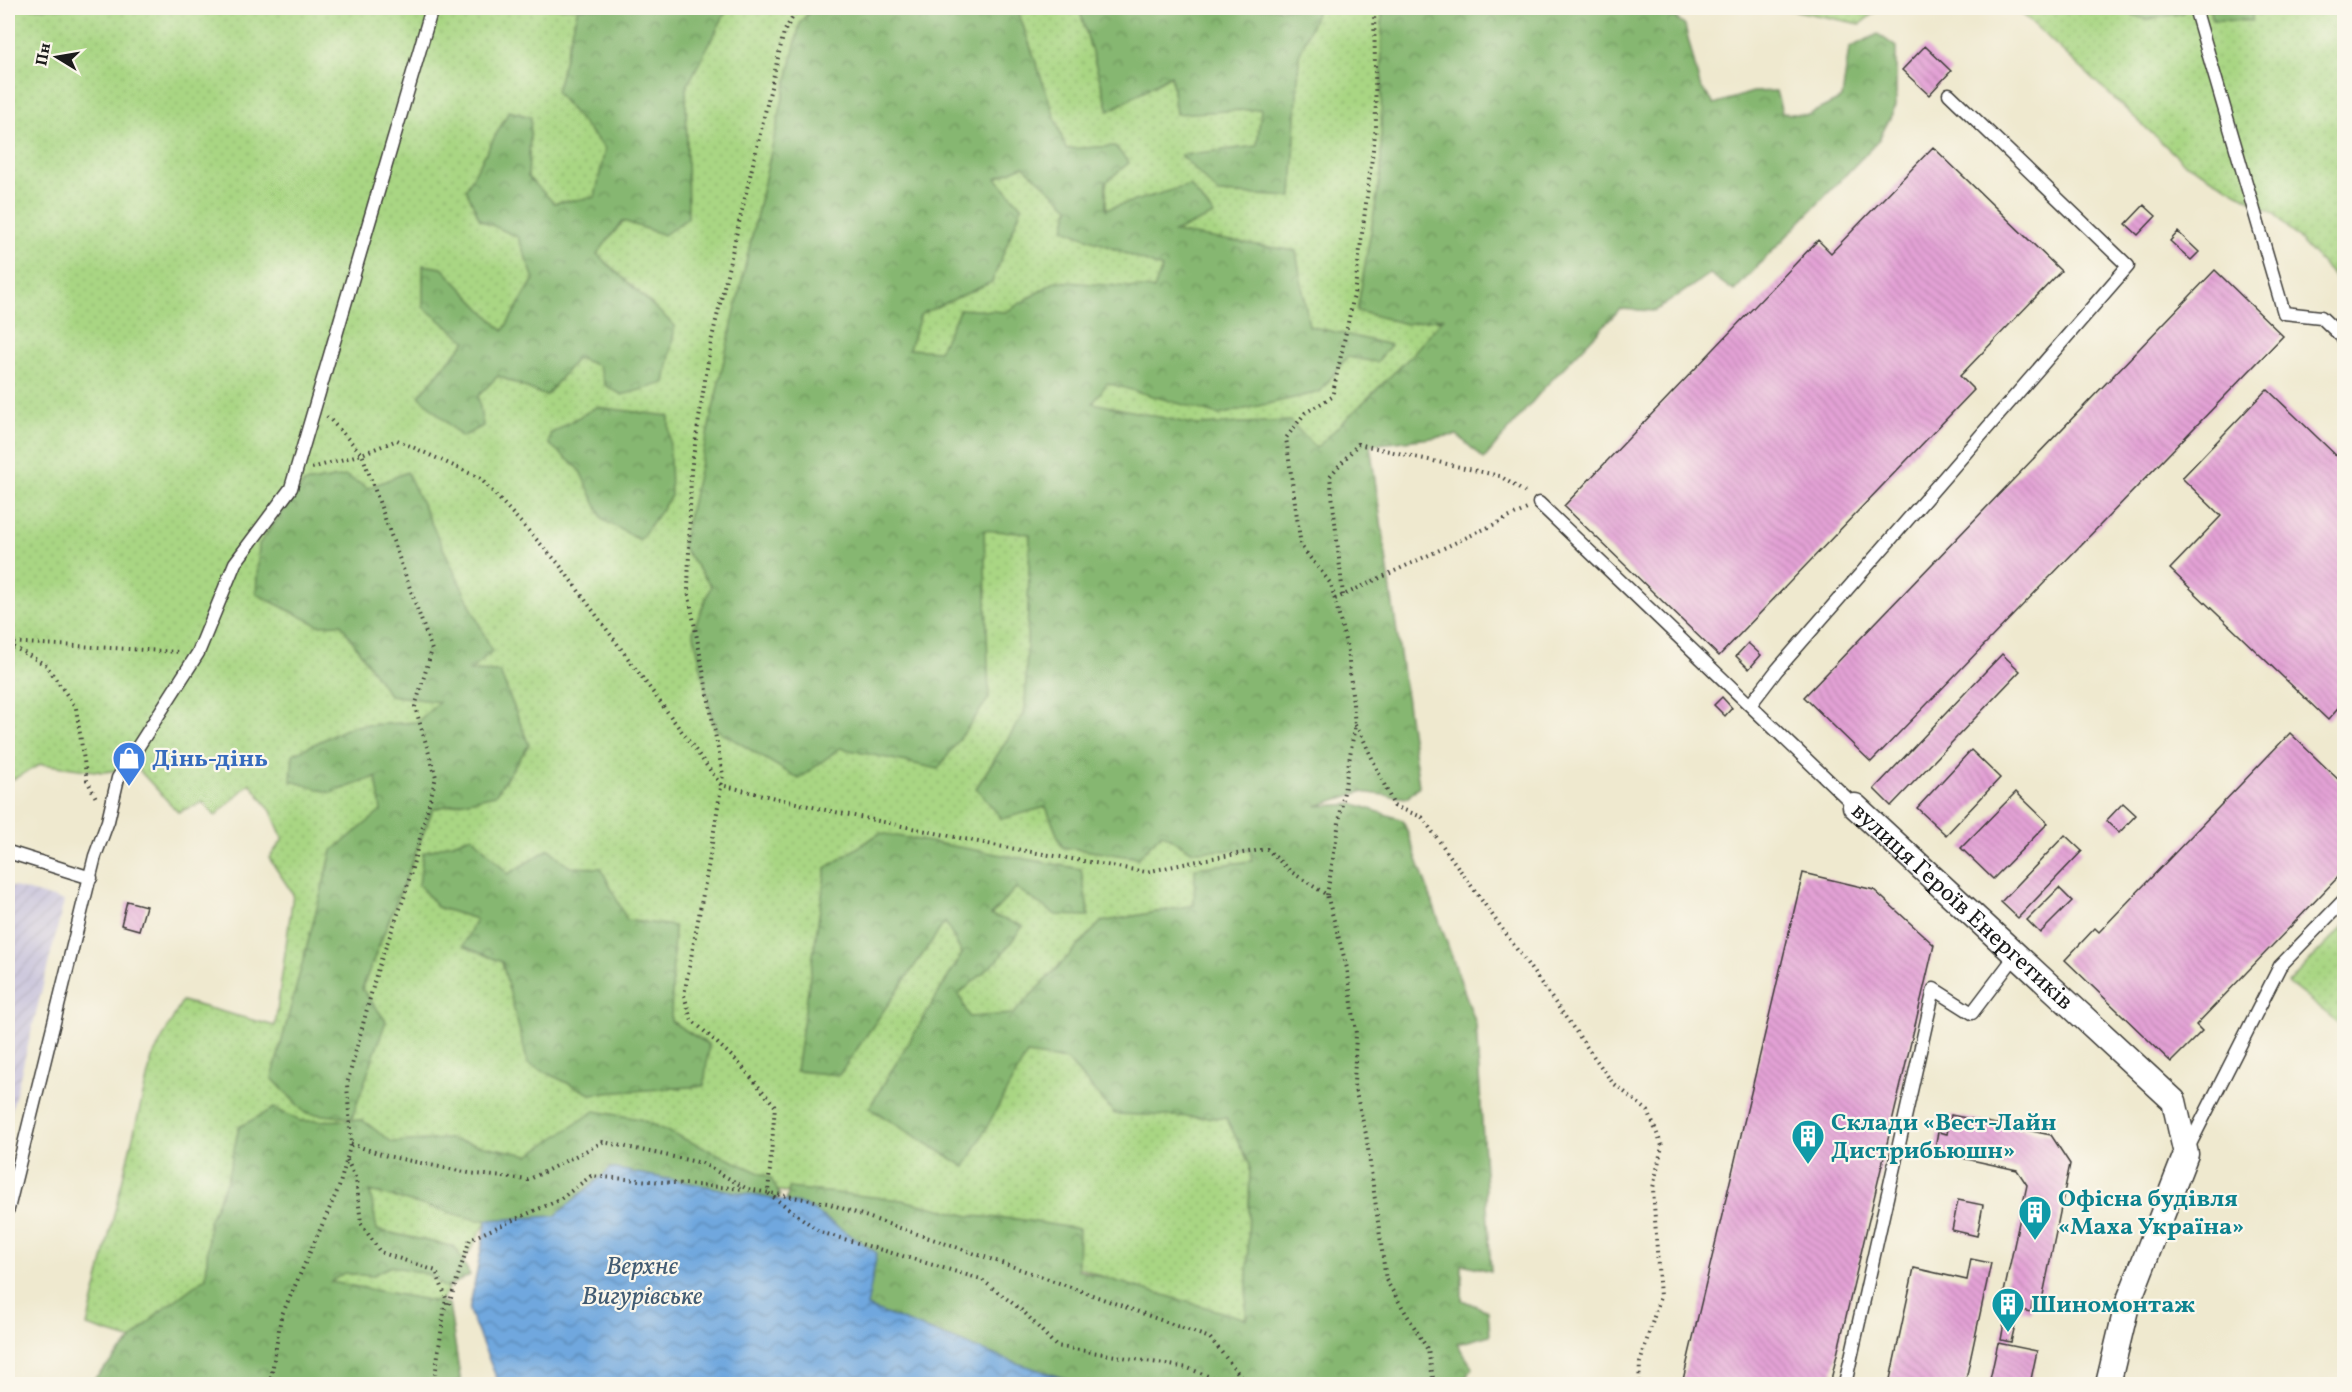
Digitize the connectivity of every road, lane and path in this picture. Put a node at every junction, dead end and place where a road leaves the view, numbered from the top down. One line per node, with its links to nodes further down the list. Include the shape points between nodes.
1 (432, 8): 7 (lane)
2 (798, 8): 17 (path, via 784,32 711,342 691,470 688,591 723,775)
3 (1374, 8): 12 (path, via 1376,127 1354,295 1332,397 1305,413 1286,438 1301,546 1331,584)
4 (2195, 8): 6 (lane, via 2284,313 2321,317)
5 (1949, 94): 15 (lane, via 2128,266)
6 (2344, 339)
7 (316, 404): 8 (path); 9 (lane)
8 (362, 454): 9 (path); 17 (path, via 397,440 480,478 558,563); 25 (path, via 432,650 415,707 436,777 405,895 378,968 347,1084)
9 (296, 473): 14 (lane, via 291,488 235,563)
10 (1539, 503): 11 (path); 11 (path, via 1500,476 1358,444 1330,476); 15 (lane, вулиця Героїв Енергетиків)
11 (1343, 596): 12 (path)
12 (1335, 599): 16 (path, via 1348,652)
13 (8, 643): 14 (path); 19 (path, via 46,665 76,708 87,780)
14 (198, 653): 19 (lane, via 118,778)
15 (1750, 705): 18 (lane, вулиця Героїв Енергетиків)
16 (1354, 725): 22 (path); 37 (path, via 1394,806 1422,817 1612,1082 1648,1112 1662,1146 1653,1188 1660,1297 1640,1363)
17 (721, 785): 22 (path, via 987,844 1146,872 1267,849 1290,871); 29 (path, via 684,994 691,1019 738,1062 775,1106)
18 (1855, 806): 24 (street, вулиця Героїв Енергетиків)
19 (108, 821): 21 (lane, via 101,858)
20 (8, 852): 21 (lane)
21 (91, 878): 30 (lane)
22 (1327, 895): 36 (path, via 1347,968 1356,1033 1354,1084 1366,1134 1386,1280 1428,1350)
23 (2344, 900): 26 (lane, via 2280,966)
24 (2016, 955): 26 (street, вулиця Героїв Енергетиків, via 2174,1101); 38 (lane, via 1972,1013 1934,988)
25 (351, 1144): 27 (path); 28 (path, via 387,1156 469,1173 528,1180 603,1142 702,1163)
26 (2186, 1154): 39 (street, via 2127,1305)
27 (346, 1160): 32 (path, via 339,1187 281,1317); 33 (path, via 356,1179 361,1223 380,1252 436,1271 446,1298 435,1376)
28 (747, 1189): 29 (path); 31 (path, via 591,1176 559,1200 470,1239)
29 (768, 1193): 34 (path, via 820,1232 981,1279 1024,1312 1056,1347 1188,1368); 35 (path, via 827,1203 1210,1338)
30 (8, 1209)
31 (449, 1304)
32 (270, 1384)
33 (440, 1384)
34 (1228, 1384)
35 (1247, 1384)
36 (1434, 1384)
37 (1639, 1384)
38 (1845, 1384)
39 (2108, 1384)

